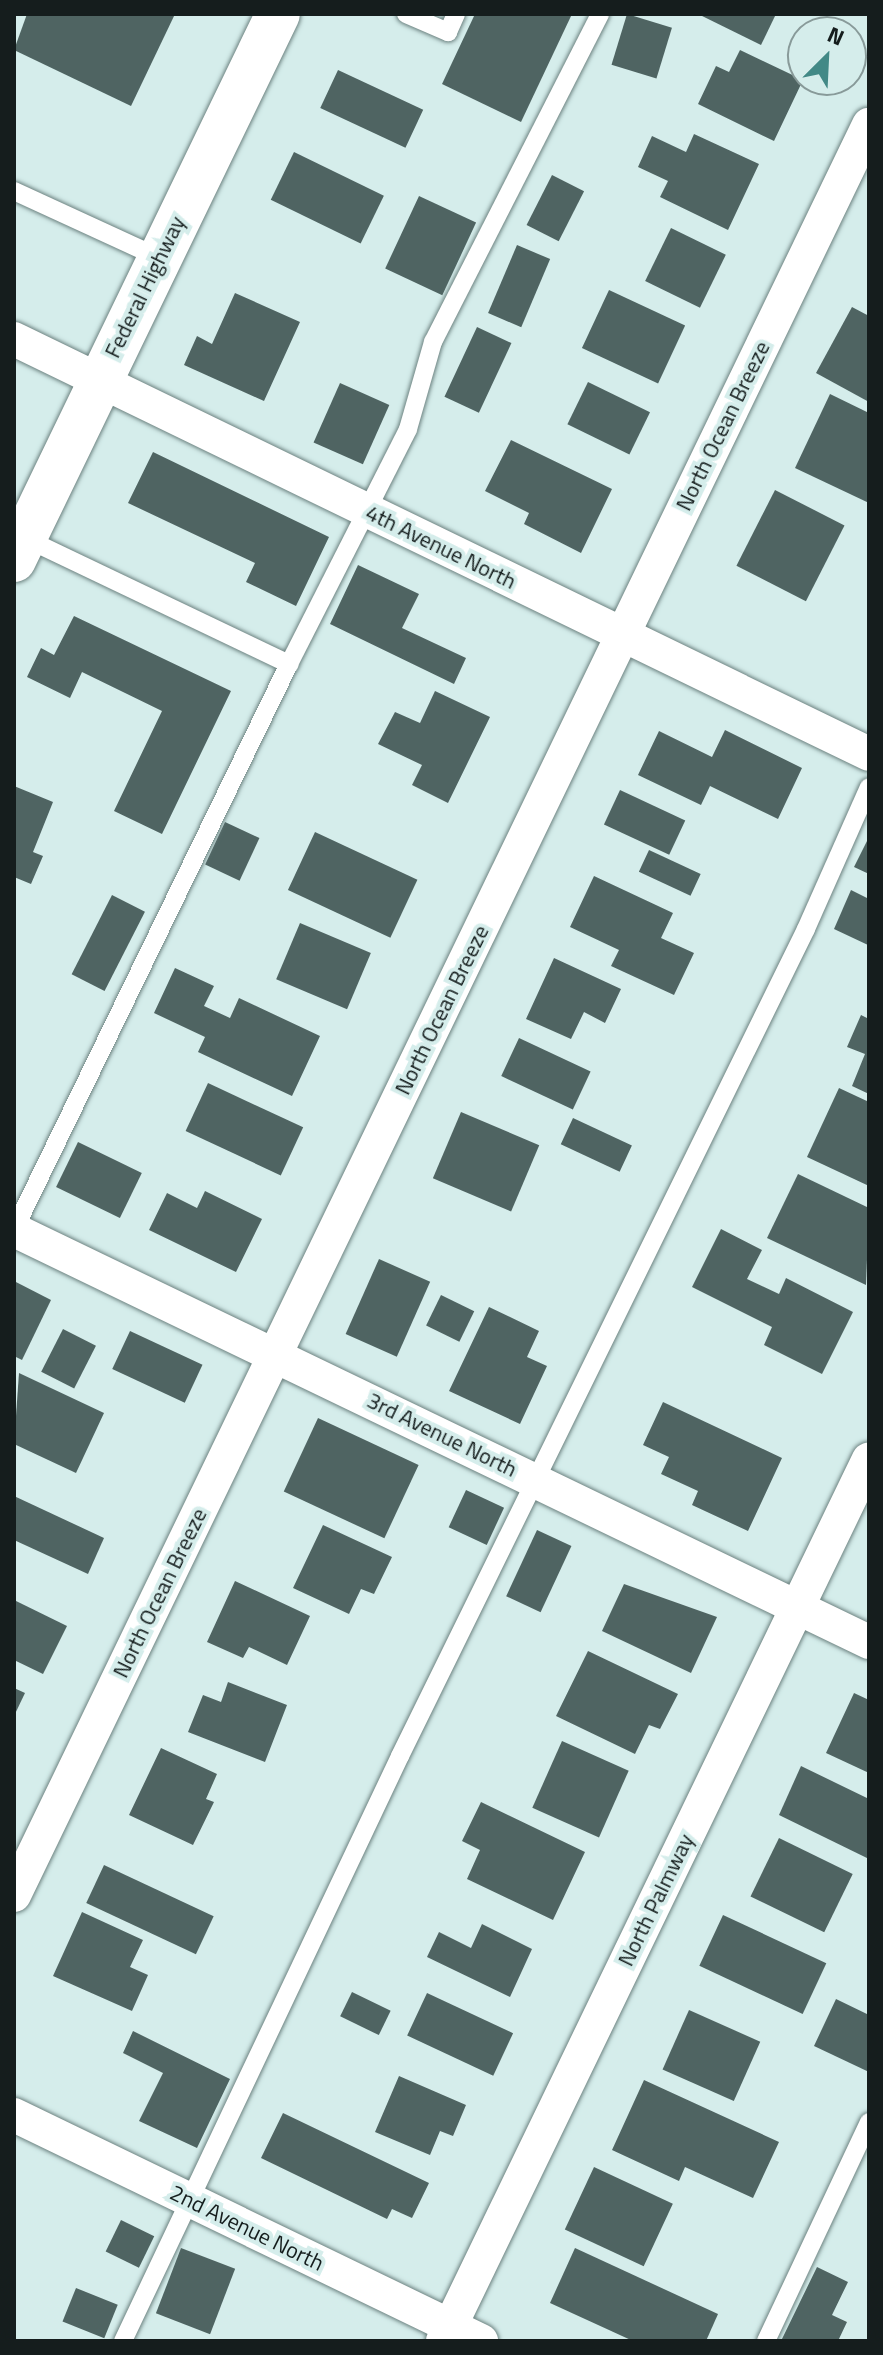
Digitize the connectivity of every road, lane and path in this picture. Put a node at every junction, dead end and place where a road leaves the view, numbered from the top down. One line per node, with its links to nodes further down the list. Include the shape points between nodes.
1 (278, 14): 7 (main road, Federal Highway)
2 (406, 14): 3 (lane, via 448,32)
3 (456, 14)
4 (600, 14): 10 (lane, via 433,342 408,429)
5 (869, 125): 12 (street, North Ocean Breeze)
6 (14, 191): 7 (lane)
7 (160, 258): 9 (main road, Federal Highway)
8 (14, 339): 9 (street, 4th Avenue North)
9 (100, 380): 10 (street, 4th Avenue North); 11 (main road, Federal Highway)
10 (364, 509): 12 (street, 4th Avenue North); 13 (lane)
11 (19, 549): 13 (lane)
12 (622, 635): 14 (street, 4th Avenue North); 17 (street, North Ocean Breeze)
13 (289, 664): 16 (lane)
14 (869, 754)
15 (869, 787): 19 (lane, via 785,973)
16 (14, 1230): 17 (street, 3rd Avenue North)
17 (275, 1355): 19 (street, 3rd Avenue North); 22 (street, North Ocean Breeze)
18 (869, 1459): 20 (street, North Palmway)
19 (535, 1480): 20 (street, 3rd Avenue North); 25 (lane)
20 (798, 1607): 21 (street, 3rd Avenue North); 26 (street, North Palmway)
21 (869, 1642)
22 (14, 1895)
23 (14, 2115): 25 (street, 2nd Avenue North)
24 (869, 2122): 29 (lane)
25 (193, 2202): 26 (street, 2nd Avenue North); 27 (lane)
26 (447, 2334): 28 (street, 2nd Avenue North)
27 (123, 2341)
28 (481, 2341)
29 (766, 2341)

